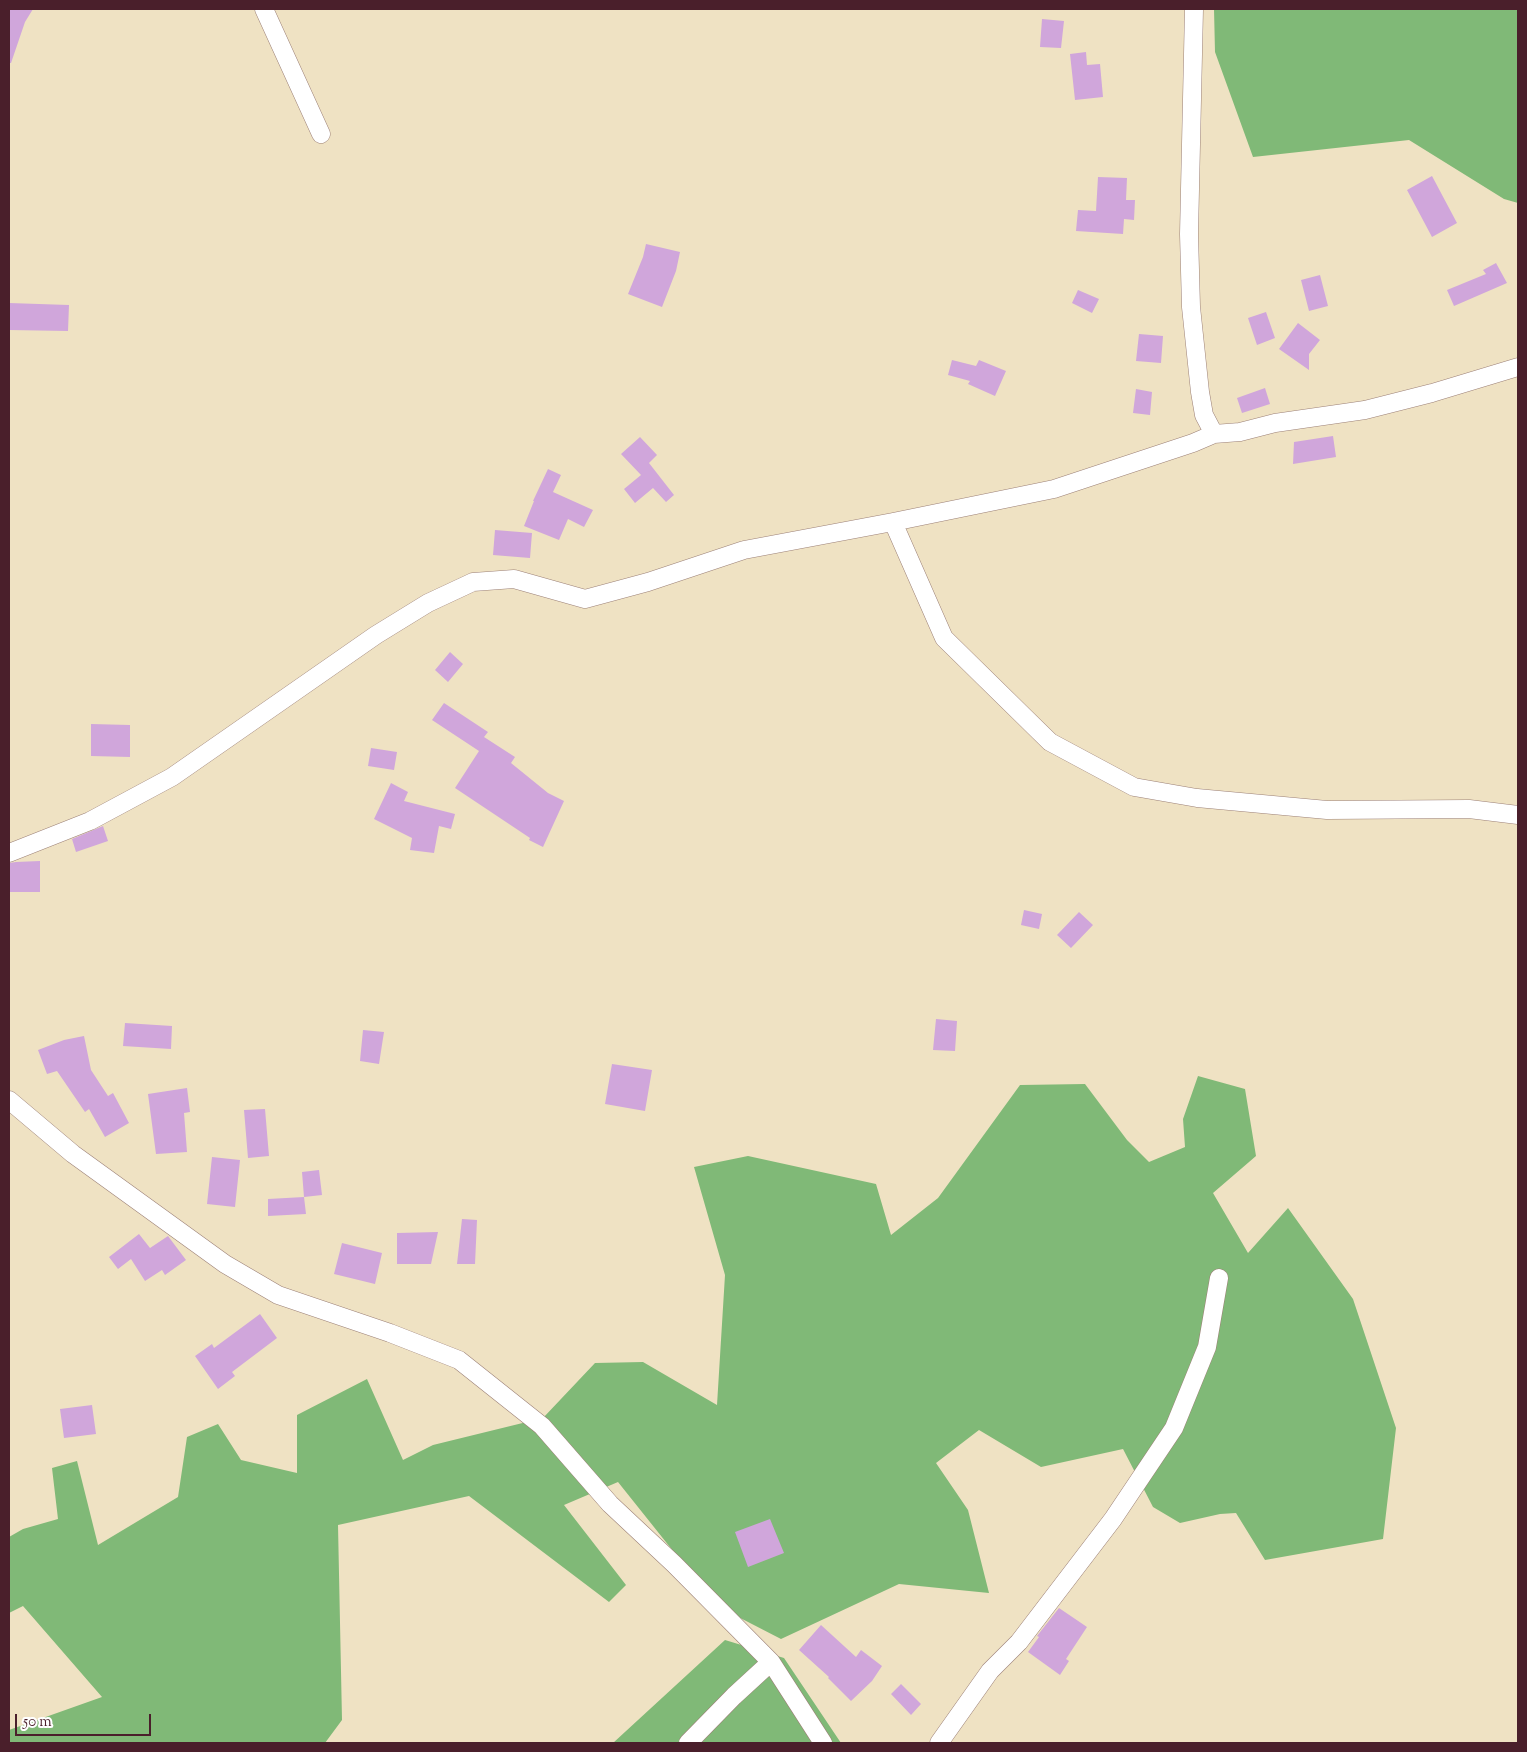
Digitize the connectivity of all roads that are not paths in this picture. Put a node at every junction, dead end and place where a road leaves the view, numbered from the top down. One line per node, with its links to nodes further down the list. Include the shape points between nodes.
1 (264, 9): 3 (street)
2 (1194, 9): 5 (street, via 1189,234 1191,307 1204,415)
3 (321, 134)
4 (1518, 367): 5 (street, via 1365,410)
5 (1214, 434): 6 (street, via 1054,489)
6 (893, 522): 7 (street, via 944,638 1050,742 1134,786 1197,798 1327,810 1469,809); 8 (street, via 744,550 585,599 514,580 473,582 428,603 376,635 172,777 90,820)
7 (1518, 815)
8 (9, 853)
9 (9, 1100): 11 (street, via 73,1154 225,1264 278,1295 460,1360 542,1426 610,1504)
10 (1219, 1278): 14 (street, via 1207,1347 1174,1428 1113,1518 1019,1642 990,1671)
11 (772, 1662): 12 (street); 13 (street)
12 (688, 1743)
13 (823, 1743)
14 (938, 1743)

